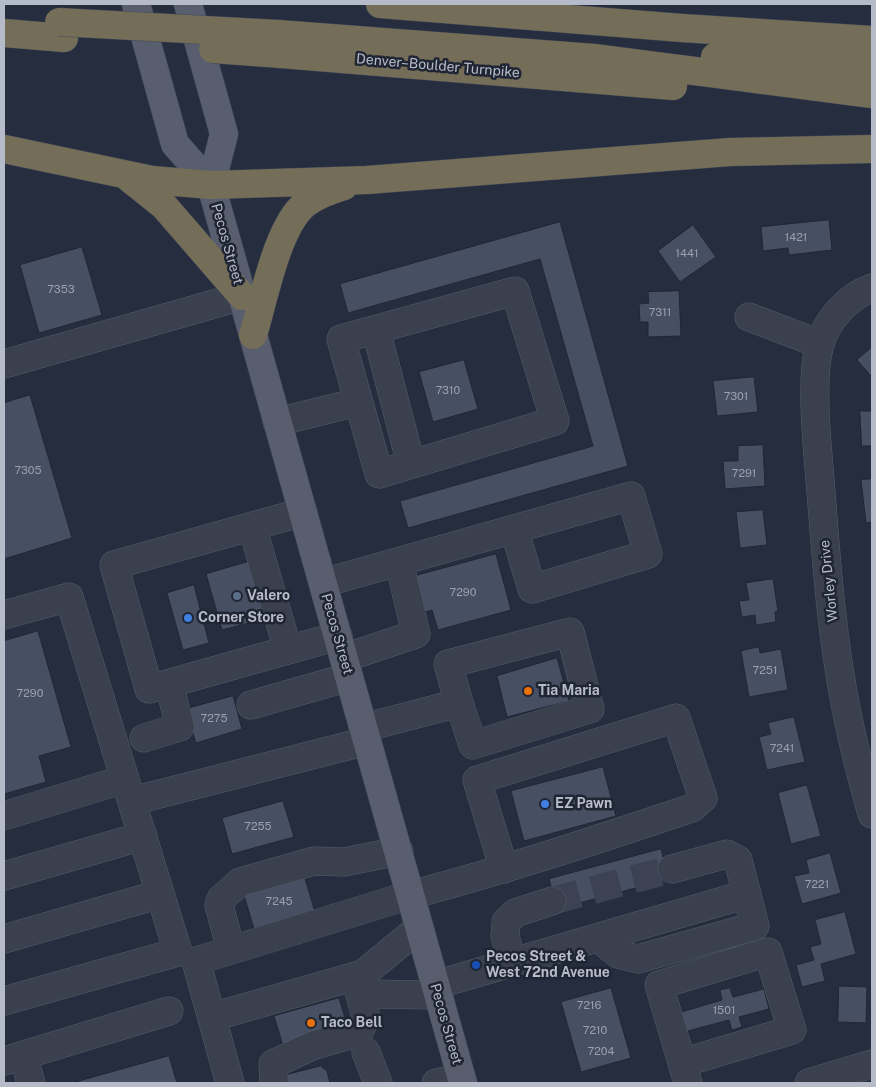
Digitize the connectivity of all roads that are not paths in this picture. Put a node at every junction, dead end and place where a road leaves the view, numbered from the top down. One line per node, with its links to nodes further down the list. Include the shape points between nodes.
1 (136, 4): 17 (main road, Pecos Street, via 175,144)
2 (188, 4): 17 (main road, Pecos Street, via 224,134)
3 (380, 4): 7 (highway)
4 (4, 14): 5 (highway)
5 (62, 30): 6 (highway, Denver–Boulder Turnpike); 8 (highway, Denver–Boulder Turnpike, bridge)
6 (4, 33)
7 (872, 40)
8 (280, 44): 9 (highway); 12 (highway, Denver–Boulder Turnpike)
9 (594, 58): 10 (highway, via 653,54); 11 (highway)
10 (872, 66)
11 (872, 94)
12 (872, 104)
13 (4, 149): 15 (highway)
14 (872, 149): 16 (highway, via 730,152)
15 (123, 174): 17 (highway); 19 (highway, via 164,206)
16 (367, 180): 17 (highway); 22 (highway, via 335,188 314,198 291,220 280,244)
17 (211, 185): 19 (main road, Pecos Street)
18 (872, 288): 23 (street, Worley Drive, via 844,305)
19 (242, 296): 22 (main road, Pecos Street); 24 (street)
20 (749, 317): 23 (street)
21 (376, 330): 25 (street, via 341,339); 27 (street); 27 (street, via 515,291 555,421)
22 (253, 335): 26 (main road, Pecos Street)
23 (820, 344): 42 (street, Worley Drive, via 816,375 816,435 828,577 845,707)
24 (4, 364)
25 (358, 402): 26 (street); 27 (street, via 378,474)
26 (277, 422): 28 (main road, Pecos Street)
27 (411, 464)
28 (302, 512): 29 (street); 32 (main road, Pecos Street)
29 (252, 526): 34 (street); 36 (street, via 114,565 149,689)
30 (514, 529): 30 (street, via 532,590 648,554 632,496); 31 (street)
31 (399, 562): 32 (street); 35 (street, via 416,634)
32 (323, 584): 35 (main road, Pecos Street)
33 (4, 615): 41 (street, via 69,597)
34 (288, 650): 35 (street); 36 (street)
35 (343, 657): 38 (street); 39 (main road, Pecos Street)
36 (169, 684): 40 (street, via 180,727)
37 (459, 703): 37 (street, via 448,664 570,632 590,709 473,745); 39 (street)
38 (251, 704)
39 (365, 734): 41 (street); 45 (main road, Pecos Street)
40 (144, 738)
41 (129, 790): 43 (street); 44 (street)
42 (872, 814)
43 (4, 816)
44 (143, 836): 48 (street); 49 (street)
45 (399, 852): 50 (main road, Pecos Street); 54 (street, via 344,862 314,861 240,882 221,899 219,905)
46 (504, 869): 46 (street, via 476,780 676,718 703,798 692,808); 50 (street)
47 (672, 869): 55 (street, via 727,854 738,860 755,926 638,959 618,954 598,938)
48 (4, 876)
49 (160, 894): 53 (street); 58 (street, via 178,952)
50 (410, 895): 52 (main road, Pecos Street); 54 (street)
51 (552, 901): 55 (street, via 515,913 506,922 505,936)
52 (419, 928): 56 (street, via 363,974); 57 (main road, Pecos Street)
53 (4, 939)
54 (231, 950): 60 (street, via 196,960)
55 (512, 962): 57 (street)
56 (358, 986): 57 (street); 60 (street); 68 (street, via 366,1017 359,1032 312,1046 273,1064)
57 (436, 990): 65 (main road, Pecos Street)
58 (4, 1001)
59 (169, 1011): 62 (street)
60 (212, 1017): 67 (street)
61 (366, 1052): 69 (street)
62 (13, 1058): 66 (street)
63 (872, 1064): 70 (street)
64 (685, 1073): 64 (street, via 659,984 768,952 792,1030)
65 (453, 1081)
66 (31, 1083)
67 (230, 1083)
68 (274, 1083)
69 (378, 1083)
70 (809, 1083)

